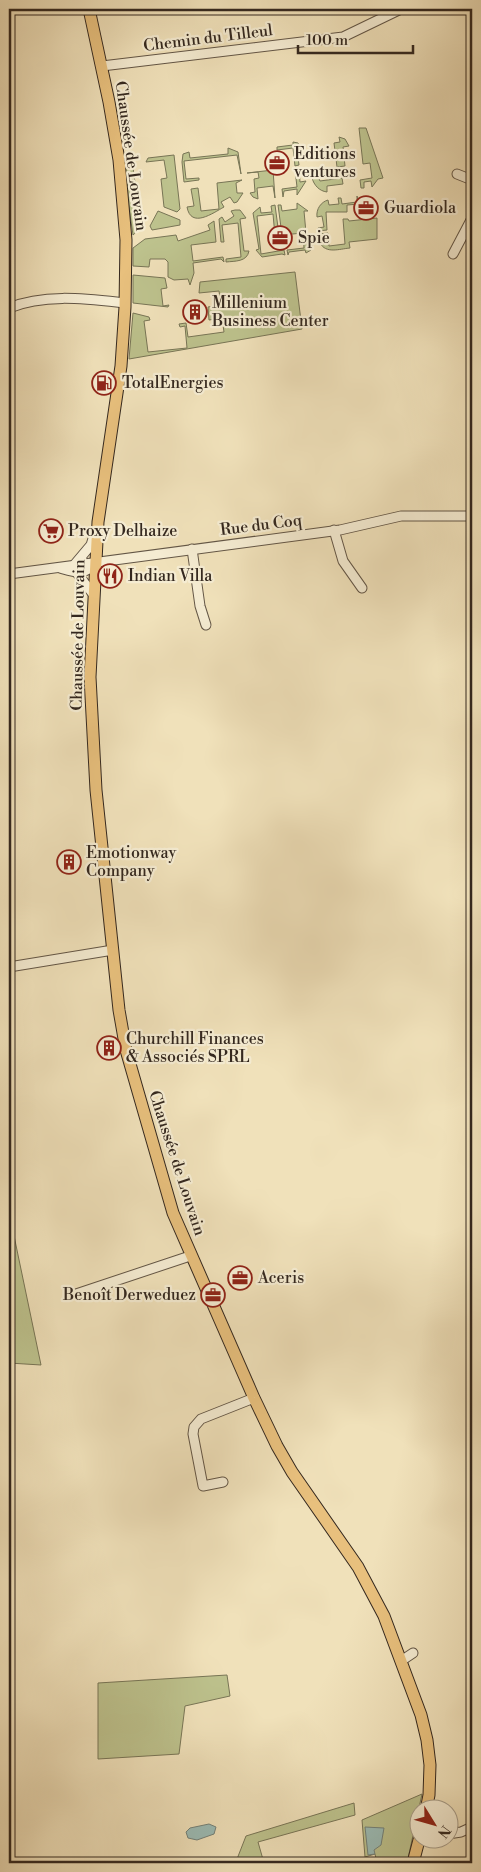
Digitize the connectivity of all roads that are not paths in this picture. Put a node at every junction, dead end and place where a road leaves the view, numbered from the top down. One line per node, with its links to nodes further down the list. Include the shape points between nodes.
1 (90, 9): 3 (main road, Chaussée de Louvain)
2 (401, 9): 3 (street, Chemin du Tilleul, via 343,37)
3 (102, 66): 8 (main road, Chaussée de Louvain, via 119,160 124,210)
4 (457, 174): 5 (street)
5 (472, 180)
6 (472, 218): 7 (street)
7 (453, 254)
8 (125, 304): 9 (street, via 99,300 40,300); 11 (main road, Chaussée de Louvain, via 121,366)
9 (9, 308)
10 (472, 516): 12 (street, Rue du Coq, via 401,516)
11 (98, 522): 14 (main road, Chaussée de Louvain); 15 (street, via 91,545)
12 (334, 530): 13 (street, Rue du Coq); 17 (street, via 343,561)
13 (192, 549): 14 (street, Rue du Coq); 19 (street)
14 (95, 562): 15 (street, via 86,572); 18 (main road, Chaussée de Louvain)
15 (76, 568): 16 (street, via 59,567); 18 (street)
16 (9, 574)
17 (362, 588)
18 (93, 594): 20 (main road, Chaussée de Louvain, via 90,687 96,790)
19 (206, 626)
20 (113, 950): 21 (street); 22 (main road, Chaussée de Louvain, via 119,1010 137,1093 173,1212)
21 (9, 967)
22 (190, 1256): 23 (street, Chaussée de Louvain); 24 (main road, Chaussée de Louvain)
23 (76, 1294)
24 (254, 1398): 25 (street, via 201,1419 194,1427 203,1486); 27 (main road, Chaussée de Louvain, via 292,1472 372,1591)
25 (223, 1482)
26 (413, 1653): 27 (street)
27 (401, 1661): 28 (main road, Chaussée de Louvain, via 427,1740 430,1765)
28 (428, 1800)
29 (472, 1827): 30 (street)
30 (458, 1832)
31 (416, 1850): 32 (main road)
32 (413, 1863)

